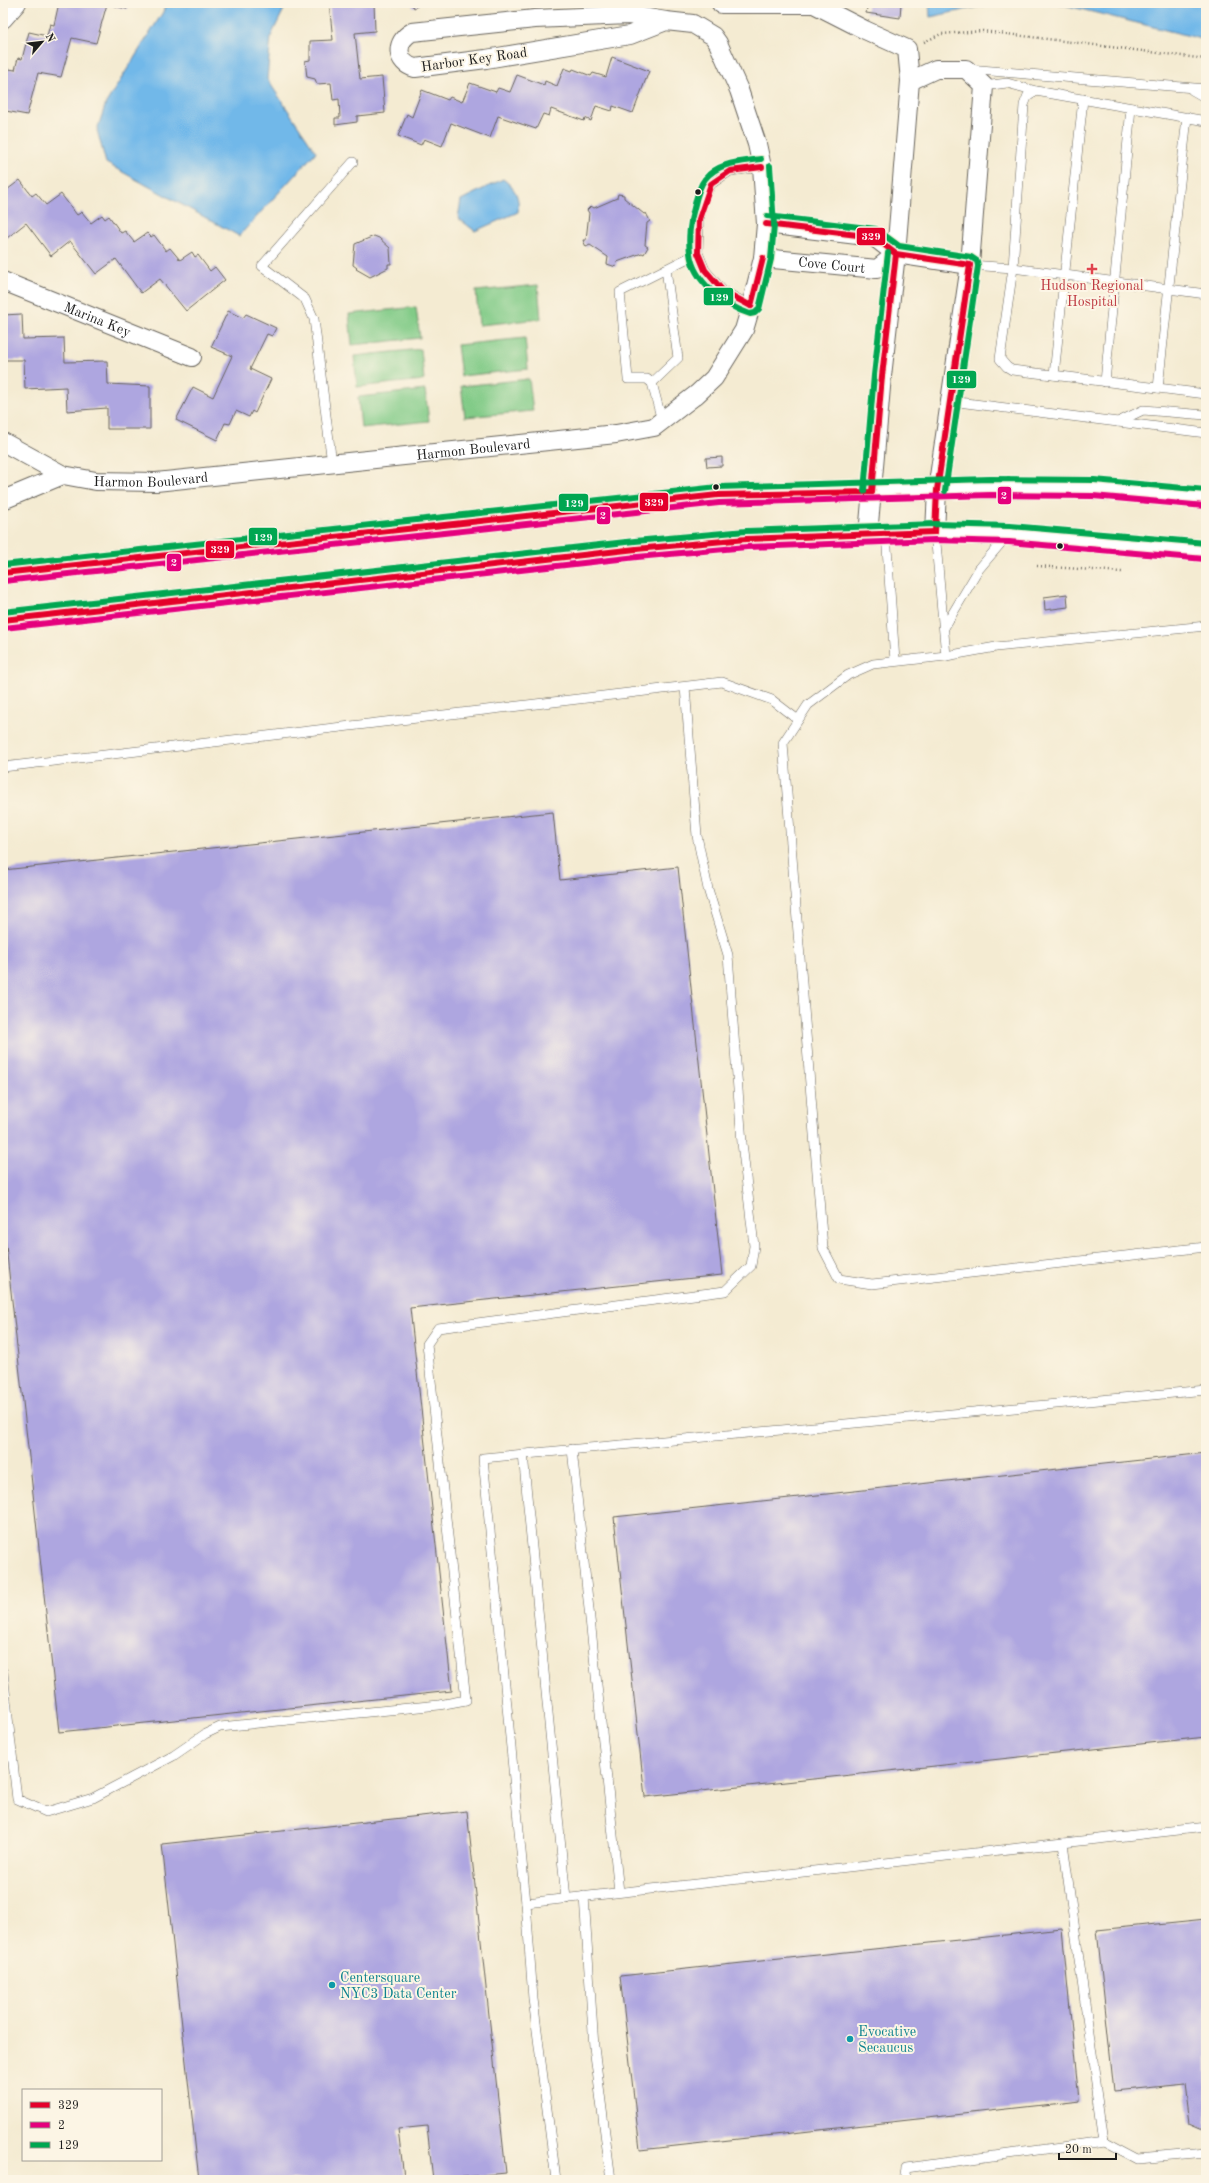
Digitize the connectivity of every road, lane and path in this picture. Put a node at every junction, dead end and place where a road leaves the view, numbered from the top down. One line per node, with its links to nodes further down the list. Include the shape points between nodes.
1 (17, 3): 3 (street)
2 (721, 4): 5 (street, via 814,4)
3 (3, 18)
4 (666, 22): 4 (street, Harbor Key Road, via 630,35 421,68 409,66 399,44 412,32 535,19 629,15); 19 (street, Harbor Key Road, via 693,24 718,42 739,90)
5 (907, 49): 6 (path, via 941,34 983,31); 8 (street)
6 (1206, 59)
7 (966, 69): 8 (street, via 936,69); 9 (street); 10 (lane)
8 (910, 81): 22 (street)
9 (984, 86): 12 (lane, via 1007,83); 24 (street)
10 (1189, 88): 11 (lane); 13 (lane)
11 (1206, 90)
12 (1036, 91): 14 (lane); 25 (lane, via 1028,95 1024,106)
13 (1206, 98)
14 (1083, 99): 15 (lane); 27 (lane)
15 (1131, 108): 16 (lane); 29 (lane)
16 (1187, 117): 17 (lane); 30 (lane)
17 (1206, 121)
18 (353, 162): 45 (lane, via 262,266 304,299 314,319)
19 (762, 167): 20 (street, Harmon Boulevard); 21 (lane, via 730,171 711,184 699,219)
20 (766, 224): 22 (street, via 874,237); 23 (street, Harmon Boulevard)
21 (698, 253): 26 (lane); 32 (lane, via 705,270 723,292)
22 (896, 254): 23 (street, Cove Court, via 877,269); 24 (street); 48 (street)
23 (763, 258): 32 (street, Harmon Boulevard)
24 (970, 265): 25 (lane); 39 (street)
25 (1013, 268): 27 (lane); 34 (lane, via 1000,358 1012,370)
26 (666, 269): 36 (lane, via 678,358); 36 (lane, via 620,292 628,380 647,379)
27 (1064, 275): 29 (lane); 34 (lane)
28 (3, 281): 33 (street, Marina Key)
29 (1116, 282): 30 (lane); 35 (lane)
30 (1170, 289): 31 (lane); 37 (lane)
31 (1206, 294)
32 (751, 306): 41 (street, Harmon Boulevard, via 744,330 714,378)
33 (192, 357)
34 (1054, 376): 35 (lane)
35 (1105, 382): 37 (lane)
36 (652, 383): 41 (lane)
37 (1158, 388): 38 (lane)
38 (1206, 394)
39 (950, 400): 42 (lane); 47 (street)
40 (1206, 416): 42 (lane, via 1143,410)
41 (662, 421): 45 (street, Harmon Boulevard, via 654,427 616,434)
42 (1118, 422): 43 (lane)
43 (1206, 433)
44 (3, 442): 46 (street, Harmon Boulevard)
45 (332, 464): 46 (street, Harmon Boulevard, via 156,482 96,481)
46 (63, 475): 50 (street)
47 (937, 490): 48 (main road); 49 (main road, via 990,487 1093,488); 51 (street)
48 (872, 492): 52 (street); 57 (main road, via 718,495)
49 (1206, 498)
50 (3, 500)
51 (935, 532): 52 (main road); 53 (main road); 60 (lane)
52 (877, 534): 58 (main road, via 746,539 636,549); 62 (lane)
53 (1008, 534): 54 (main road); 60 (lane, via 979,568)
54 (1206, 551)
55 (1037, 566): 56 (path)
56 (1122, 572)
57 (3, 573)
58 (3, 620)
59 (1206, 626): 61 (lane, via 996,647)
60 (944, 628): 61 (lane)
61 (946, 656): 62 (lane)
62 (895, 661): 64 (lane, via 873,664 848,676 808,705)
63 (686, 687): 64 (lane, via 722,682 772,700); 65 (lane); 70 (lane, via 697,836 708,889 728,955 742,1143 754,1246 751,1266 725,1291 438,1328 426,1344 466,1700 439,1706 220,1727 173,1756 93,1798 46,1812 17,1799)
64 (798, 720): 66 (lane, via 784,743 823,1248 839,1279 872,1284)
65 (3, 767)
66 (1206, 1247)
67 (1206, 1390): 68 (lane)
68 (572, 1449): 69 (lane); 73 (lane)
69 (523, 1454): 75 (lane); 76 (lane, via 483,1458)
70 (3, 1672)
71 (1206, 1827): 72 (lane)
72 (1063, 1843): 73 (lane); 77 (lane)
73 (619, 1892): 74 (lane)
74 (584, 1896): 75 (lane); 80 (lane, via 594,2048)
75 (566, 1899): 76 (lane)
76 (526, 1903): 79 (lane, via 533,1999)
77 (1104, 2141): 78 (lane, via 1138,2159); 81 (lane, via 906,2168)
78 (1206, 2153)
79 (556, 2180)
80 (611, 2180)
81 (904, 2180)

